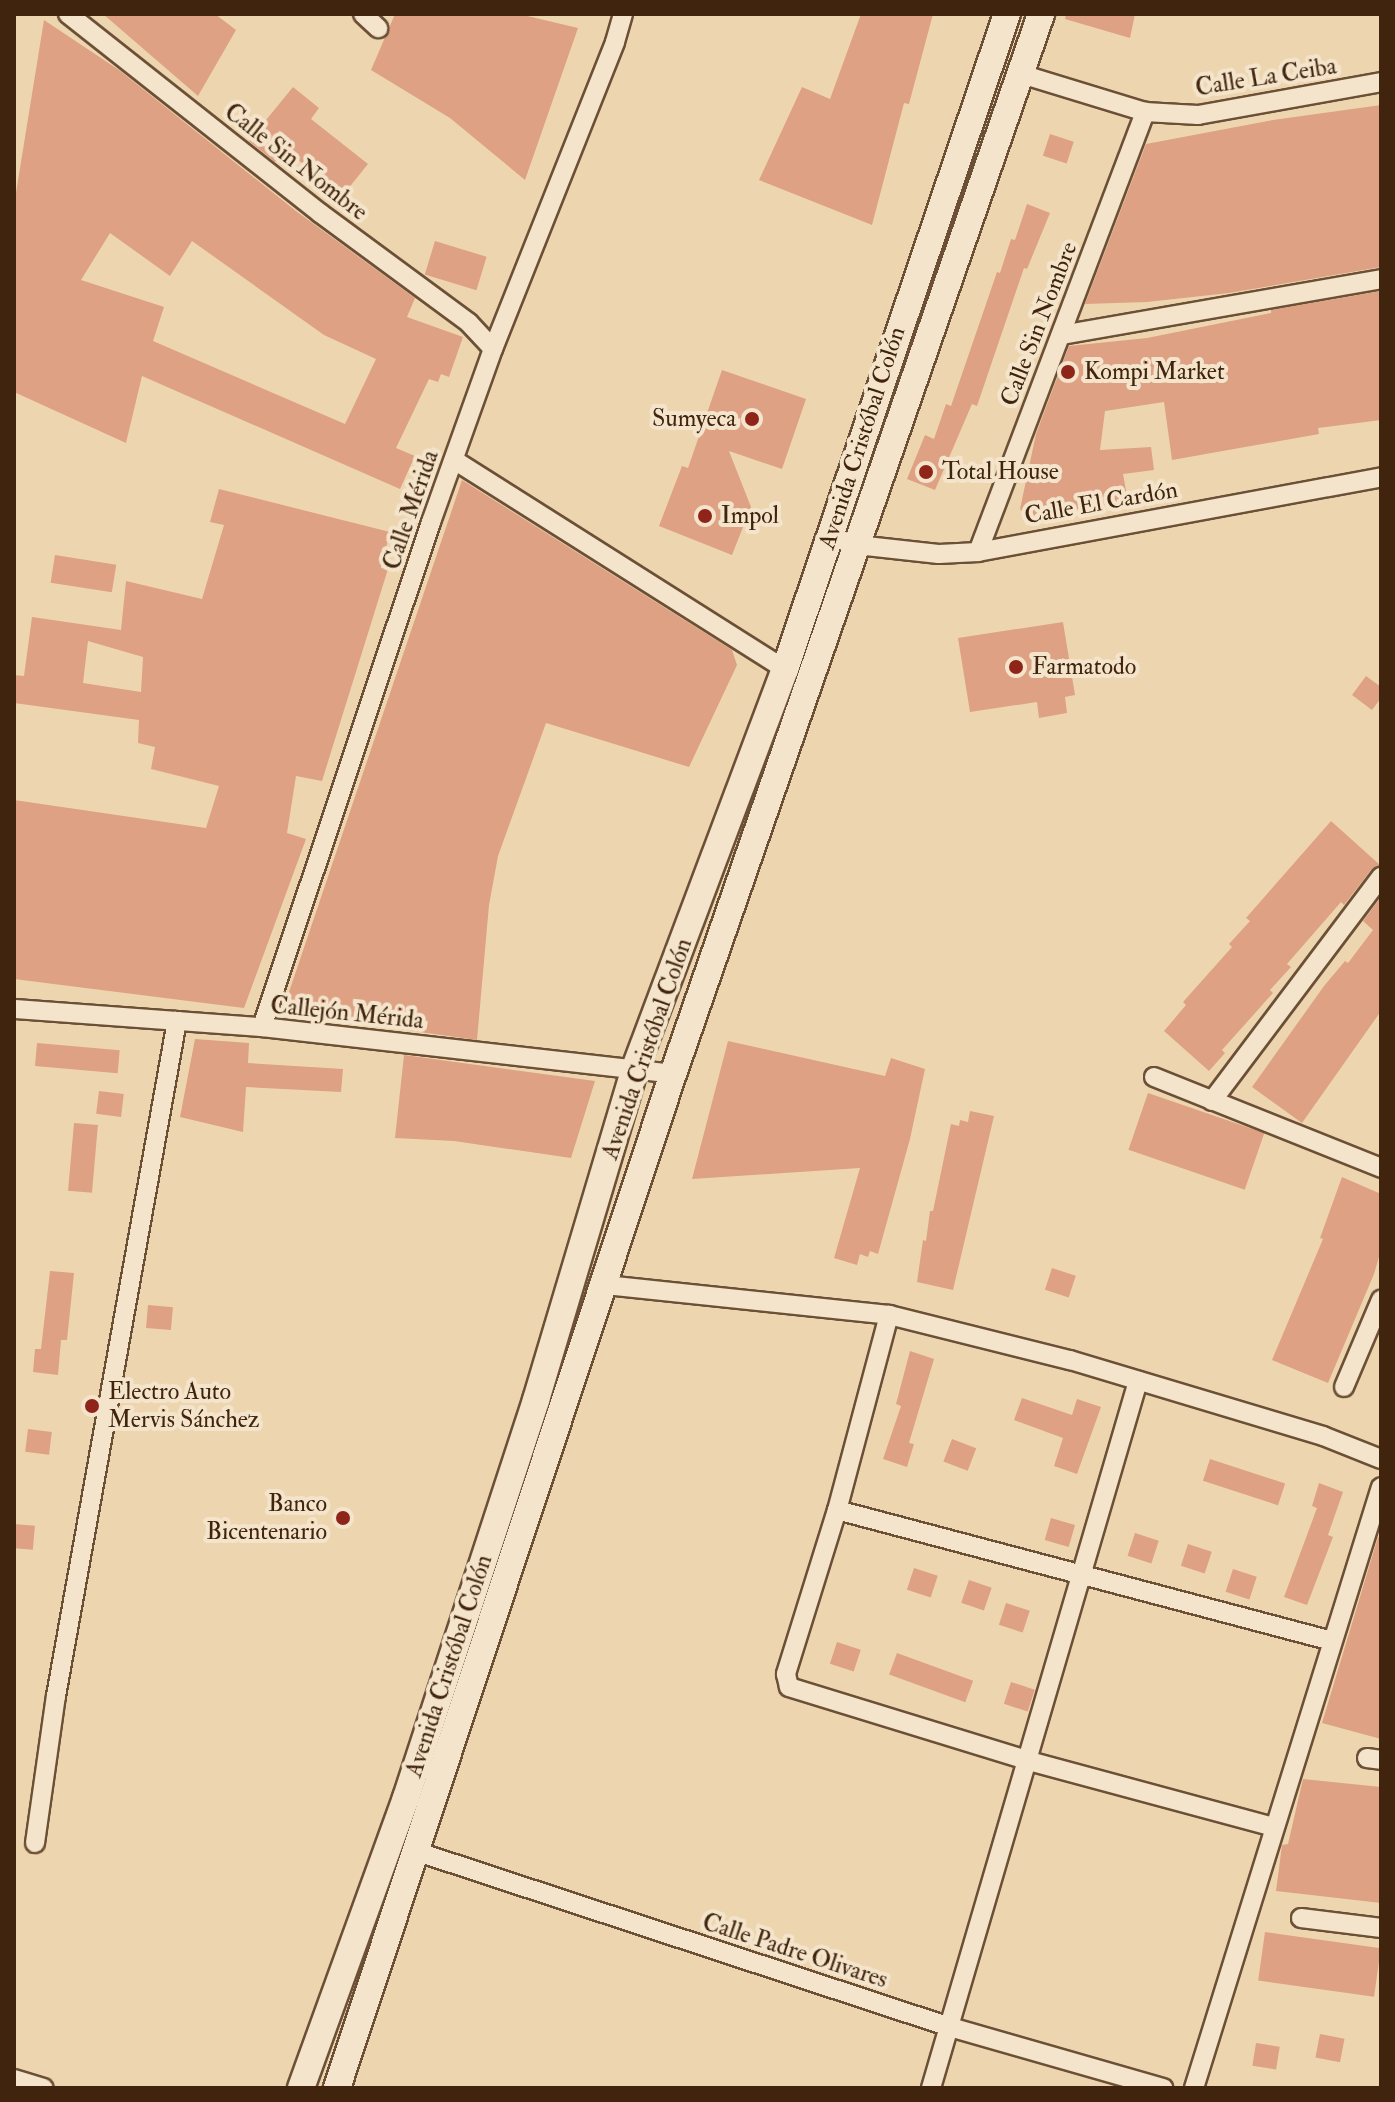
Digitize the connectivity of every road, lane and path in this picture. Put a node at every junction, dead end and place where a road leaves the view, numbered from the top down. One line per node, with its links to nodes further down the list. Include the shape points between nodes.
1 (68, 14): 12 (street, Calle Sin Nombre, via 469,323)
2 (363, 14): 6 (street)
3 (623, 14): 12 (street, Calle Mérida)
4 (1007, 14): 15 (street, Avenida Cristóbal Colón)
5 (1041, 14): 7 (street, Avenida Cristóbal Colón)
6 (378, 28)
7 (1021, 74): 9 (street, Calle La Ceiba); 16 (street, Avenida Cristóbal Colón)
8 (1381, 82): 9 (street, Calle La Ceiba, via 1198,115)
9 (1145, 112): 11 (street, Calle Sin Nombre)
10 (1381, 279): 11 (street)
11 (1061, 335): 17 (street, Calle Sin Nombre)
12 (493, 349): 13 (street, Calle Mérida)
13 (454, 460): 18 (street); 22 (street, Calle Mérida)
14 (1381, 477): 17 (street, Calle El Cardón)
15 (829, 536): 16 (street, Calle El Cardón); 18 (street, Avenida Cristóbal Colón)
16 (857, 545): 17 (street, Calle El Cardón, via 939,554); 24 (street, Avenida Cristóbal Colón)
17 (978, 552)
18 (785, 669): 23 (street, Avenida Cristóbal Colón)
19 (1381, 877): 26 (street)
20 (14, 1009): 21 (street, Callejón Mérida)
21 (177, 1021): 22 (street, Callejón Mérida); 40 (street, via 56,1696)
22 (262, 1027): 23 (street, Callejón Mérida)
23 (635, 1068): 24 (street, Callejón Mérida); 47 (street, Avenida Cristóbal Colón, via 536,1400 406,1798)
24 (673, 1074): 28 (street, Avenida Cristóbal Colón)
25 (1154, 1077): 26 (street)
26 (1212, 1101): 27 (street)
27 (1381, 1168)
28 (605, 1285): 30 (street); 41 (street, Avenida Cristóbal Colón)
29 (1381, 1300): 32 (street)
30 (889, 1315): 31 (street); 35 (street)
31 (1138, 1381): 33 (street, via 1323,1436); 36 (street)
32 (1344, 1387)
33 (1381, 1459)
34 (1381, 1487): 37 (street)
35 (837, 1510): 36 (street); 38 (street, via 786,1674 789,1687)
36 (1082, 1577): 37 (street); 38 (street)
37 (1332, 1641): 39 (street)
38 (1029, 1761): 39 (street); 44 (street)
39 (1273, 1827): 51 (street)
40 (35, 1843)
41 (415, 1851): 44 (street, Calle Padre Olivares); 48 (street, Avenida Cristóbal Colón)
42 (1301, 1918): 43 (street)
43 (1381, 1928)
44 (950, 2027): 49 (street); 50 (street, Calle Padre Olivares)
45 (14, 2079): 46 (street)
46 (44, 2088)
47 (301, 2088)
48 (337, 2088)
49 (931, 2088)
50 (1163, 2088)
51 (1194, 2088)

